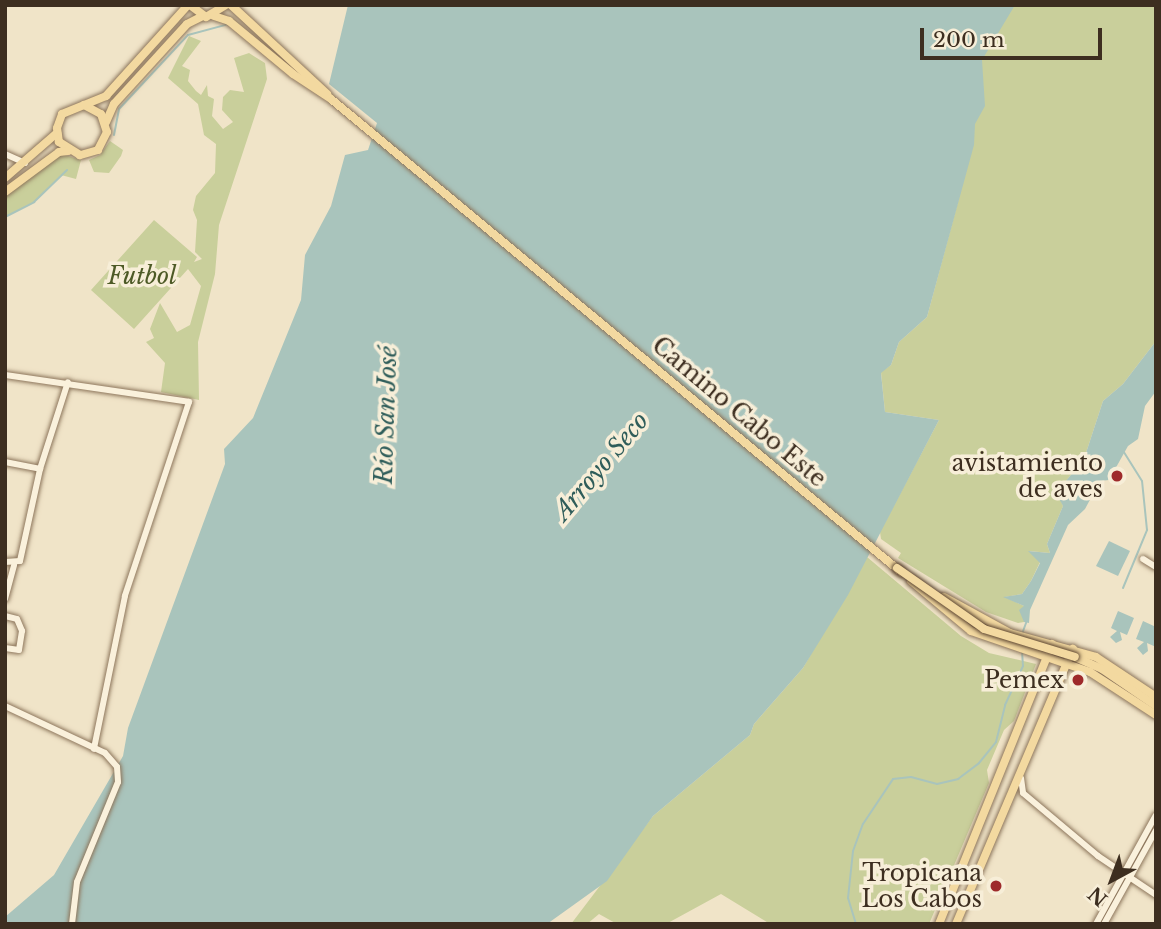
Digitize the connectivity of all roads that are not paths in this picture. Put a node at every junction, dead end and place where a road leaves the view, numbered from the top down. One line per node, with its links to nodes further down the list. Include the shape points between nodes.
1 (189, 5): 3 (main road); 6 (main road, via 106,96)
2 (228, 5): 4 (main road); 5 (main road, Camino Cabo Este)
3 (203, 16): 4 (main road); 7 (main road, via 187,24 114,104)
4 (214, 16): 5 (main road, Camino Cabo Este, via 226,19)
5 (331, 99): 22 (main road, Camino Cabo Este)
6 (84, 105): 7 (main road, via 98,110); 8 (main road, via 62,114)
7 (106, 122): 9 (main road, via 106,137 98,149 85,155)
8 (57, 132): 9 (main road); 11 (main road)
9 (68, 151): 13 (main road, via 55,154)
10 (5, 154): 11 (street)
11 (24, 163): 12 (main road)
12 (5, 178)
13 (5, 192)
14 (5, 375): 15 (street)
15 (68, 382): 17 (street); 33 (street, via 189,402 125,596)
16 (5, 462): 17 (street)
17 (40, 469): 20 (street, via 20,561)
18 (1143, 559): 21 (street)
19 (5, 562): 20 (street)
20 (14, 565): 23 (street)
21 (1156, 567)
22 (897, 568): 25 (main road, bridge, via 987,622); 27 (main road, Camino Cabo Este, bridge, via 984,629); 28 (main road, bridge, via 963,626)
23 (5, 599)
24 (5, 616): 26 (street, via 17,619 22,631 19,650)
25 (1052, 643): 27 (main road); 28 (main road)
26 (5, 648)
27 (1074, 653): 29 (main road); 30 (main road, Camino Cabo Este)
28 (1048, 658): 29 (main road); 40 (main road)
29 (1067, 663): 32 (main road, via 1095,675); 34 (main road)
30 (1155, 704)
31 (5, 706): 33 (street)
32 (1156, 715)
33 (94, 749): 39 (street, via 114,761 118,782 86,852)
34 (1027, 755): 37 (street, via 1020,783 1023,793); 41 (main road)
35 (1156, 815): 37 (street)
36 (1156, 830): 37 (street)
37 (1128, 876): 38 (street); 42 (street); 43 (street)
38 (1156, 895)
39 (72, 924)
40 (939, 924)
41 (956, 924)
42 (1096, 924)
43 (1104, 924)

